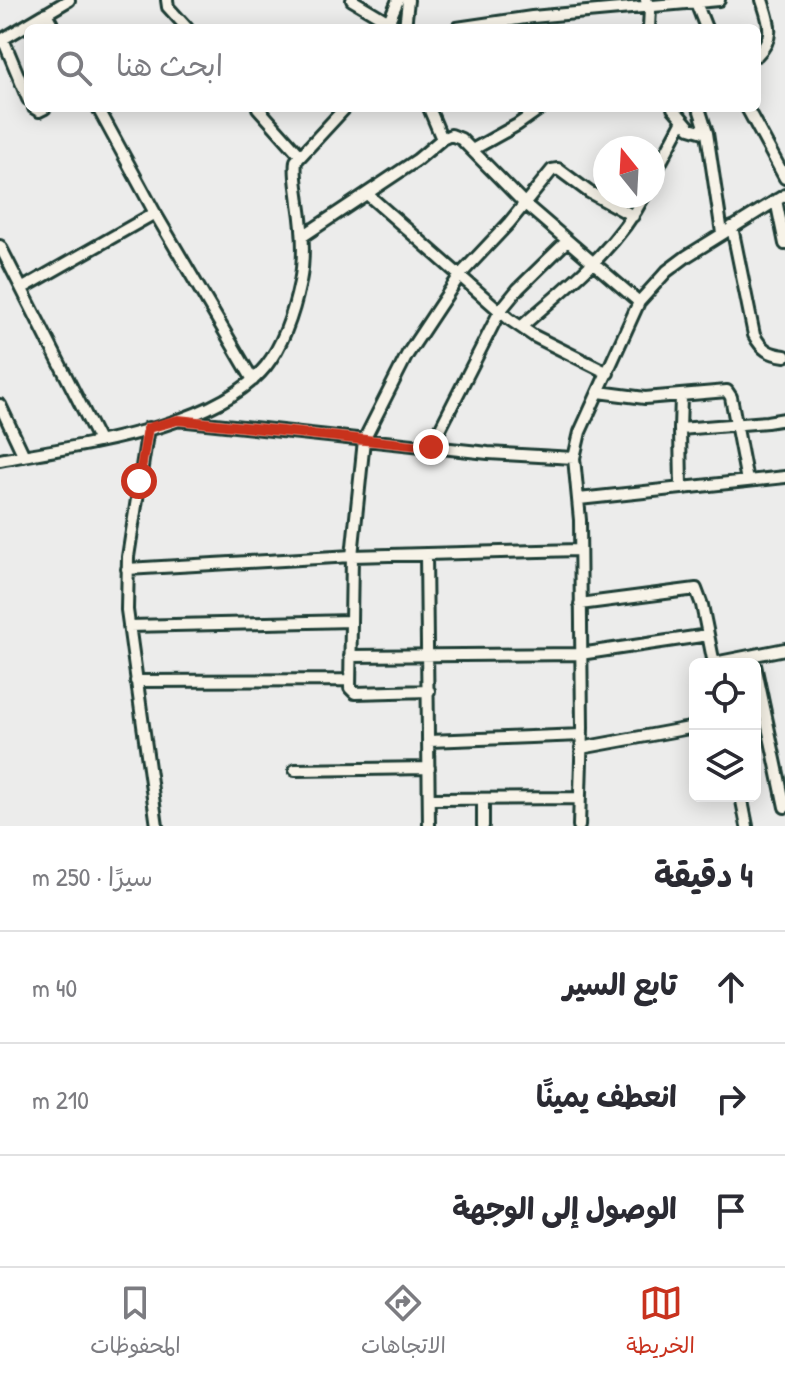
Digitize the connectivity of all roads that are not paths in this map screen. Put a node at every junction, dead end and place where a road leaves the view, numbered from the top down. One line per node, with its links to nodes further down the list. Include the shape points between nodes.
1 (69, 0): 10 (street)
2 (167, 0): 14 (street)
3 (352, 0): 15 (street)
4 (398, 0): 16 (street)
5 (408, 0): 17 (street)
6 (719, 0): 8 (street)
7 (762, 0): 23 (street, via 771,37)
8 (695, 2): 9 (street); 21 (street)
9 (648, 4): 11 (street); 20 (street)
10 (46, 13): 12 (street); 13 (street)
11 (559, 15): 18 (street); 19 (street)
12 (26, 24)
13 (52, 24)
14 (183, 24)
15 (388, 24)
16 (392, 24)
17 (405, 24)
18 (505, 24)
19 (563, 24)
20 (649, 24)
21 (704, 24)
22 (24, 25): 24 (street, via 3,40)
23 (761, 51)
24 (24, 90)
25 (100, 112): 44 (street)
26 (262, 112): 38 (street)
27 (341, 112): 38 (street)
28 (431, 112): 35 (street)
29 (531, 112): 36 (street)
30 (676, 112): 33 (street)
31 (700, 112): 34 (street)
32 (749, 112): 39 (street)
33 (682, 122): 34 (street); 37 (street)
34 (707, 133): 47 (street)
35 (442, 139): 36 (street, via 457,136); 40 (street)
36 (472, 150): 42 (street)
37 (665, 154)
38 (300, 155): 48 (street, via 295,169)
39 (785, 178)
40 (367, 194): 48 (street); 53 (street)
41 (780, 197): 46 (street); 50 (street)
42 (525, 204): 45 (street, via 554,169); 49 (street); 53 (street)
43 (637, 208): 45 (street)
44 (155, 213): 54 (street); 60 (street)
45 (633, 216): 52 (street)
46 (732, 227): 47 (street); 58 (street, via 754,335 764,350)
47 (722, 233): 55 (street, via 667,271)
48 (303, 236): 60 (street, via 291,315 277,351)
49 (567, 241): 52 (street); 56 (street)
50 (785, 244)
51 (0, 246): 54 (street)
52 (593, 263): 55 (street); 57 (street)
53 (460, 275): 56 (street); 69 (street, via 413,345)
54 (23, 288): 70 (street)
55 (639, 302): 59 (street)
56 (500, 311): 57 (street); 71 (street)
57 (521, 327): 59 (street)
58 (785, 356)
59 (608, 373): 61 (street)
60 (253, 380): 65 (street, via 215,406)
61 (599, 392): 62 (street); 73 (street)
62 (681, 397): 66 (street, via 727,391); 68 (street)
63 (0, 405): 72 (street)
64 (785, 419): 66 (street)
65 (178, 420): 67 (street); 69 (street)
66 (736, 424): 68 (street); 76 (street)
67 (148, 428): 70 (street); 82 (street)
68 (680, 429): 77 (street)
69 (364, 440): 71 (street); 81 (street)
70 (99, 441): 72 (street)
71 (431, 447): 73 (street)
72 (24, 456): 74 (street)
73 (574, 458): 78 (street)
74 (0, 460)
75 (785, 477): 76 (street)
76 (747, 481): 77 (street)
77 (681, 488): 78 (street)
78 (579, 499): 79 (street)
79 (579, 550): 80 (street); 83 (street)
80 (426, 554): 81 (street); 90 (street)
81 (352, 556): 82 (street); 84 (street)
82 (127, 569): 85 (street)
83 (580, 604): 86 (street, via 696,589); 88 (street)
84 (351, 621): 85 (street); 89 (street)
85 (129, 626): 94 (street)
86 (708, 635): 88 (street); 91 (street)
87 (785, 649): 92 (street)
88 (580, 654): 90 (street); 98 (street)
89 (350, 656): 90 (street); 93 (street)
90 (428, 657): 95 (street)
91 (713, 658)
92 (761, 658)
93 (349, 680): 94 (street); 95 (street, via 355,693)
94 (136, 681): 108 (street)
95 (429, 691): 99 (street)
96 (761, 694): 107 (street)
97 (689, 728): 100 (street)
98 (582, 735): 99 (street); 100 (street)
99 (429, 741): 101 (street)
100 (581, 748): 103 (street)
101 (429, 768): 102 (street); 104 (street)
102 (295, 770)
103 (580, 798): 105 (street); 111 (street)
104 (430, 799): 105 (street); 109 (street)
105 (483, 799): 110 (street)
106 (742, 802): 112 (street)
107 (785, 807)
108 (157, 826)
109 (429, 826)
110 (483, 826)
111 (579, 826)
112 (747, 826)

